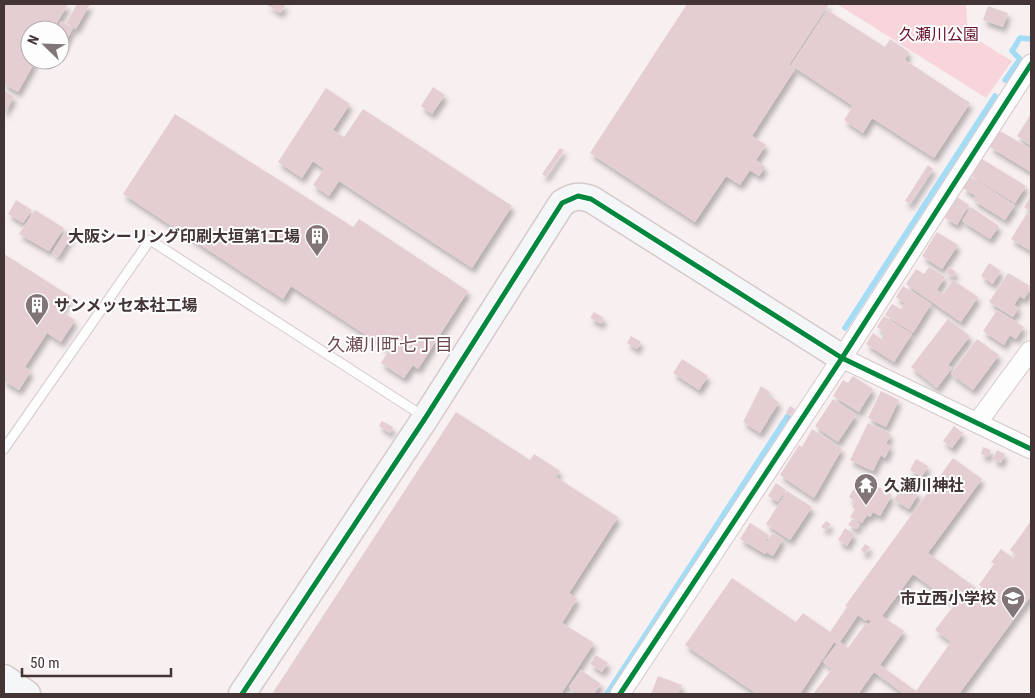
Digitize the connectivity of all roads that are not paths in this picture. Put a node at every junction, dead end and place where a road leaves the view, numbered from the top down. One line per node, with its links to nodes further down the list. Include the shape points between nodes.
1 (1031, 64): 3 (street)
2 (1030, 351): 5 (street)
3 (842, 358): 4 (street, via 591,199 578,196 562,203); 5 (street); 11 (street)
4 (426, 417): 6 (lane, via 150,240); 10 (street)
5 (977, 423): 7 (street)
6 (4, 449)
7 (1031, 449)
8 (4, 678): 9 (street)
9 (27, 694)
10 (242, 694)
11 (620, 694)

